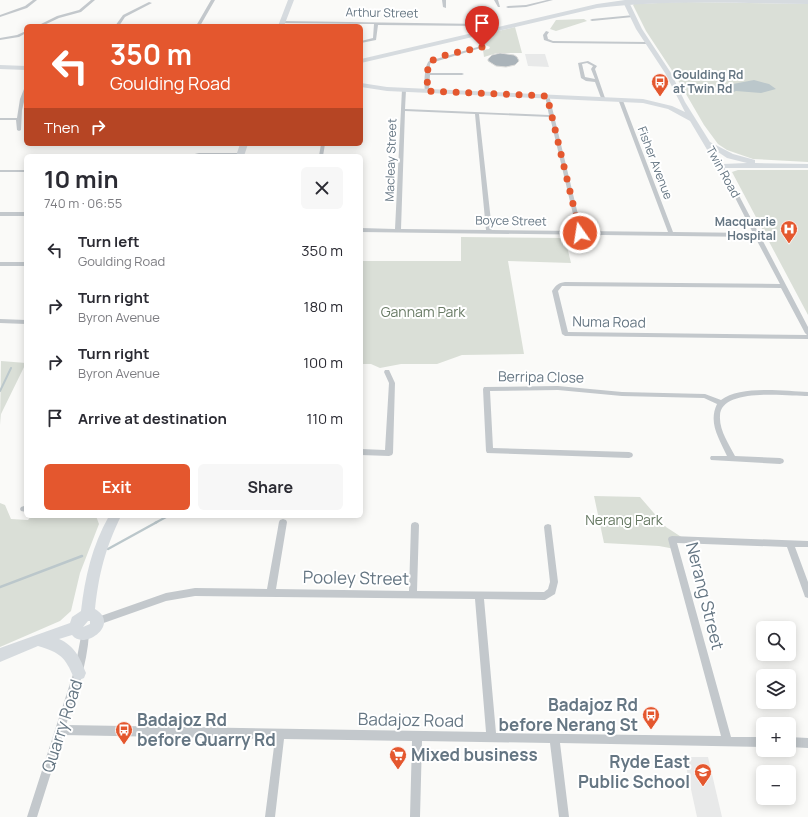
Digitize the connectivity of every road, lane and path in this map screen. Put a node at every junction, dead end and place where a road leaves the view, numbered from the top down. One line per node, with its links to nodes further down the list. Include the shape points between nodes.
1 (35, 0): 15 (street, via 26,7)
2 (93, 0): 19 (street, via 80,11)
3 (213, 0): 21 (street)
4 (290, 0): 22 (main road)
5 (444, 0): 14 (street)
6 (496, 0): 12 (street)
7 (549, 0): 13 (street, via 526,6)
8 (618, 0): 30 (highway, via 581,6)
9 (626, 1): 10 (highway); 16 (main road, Twin Road); 31 (highway)
10 (808, 2)
11 (150, 4): 20 (street, via 124,16)
12 (499, 6)
13 (508, 6)
14 (445, 7)
15 (0, 16)
16 (633, 16): 17 (street); 28 (main road, Twin Road)
17 (592, 20)
18 (376, 23): 22 (street, Arthur Street); 23 (street, Arthur Street); 27 (street, via 375,38)
19 (43, 24)
20 (118, 24)
21 (199, 24)
22 (282, 24)
23 (482, 24)
24 (547, 32): 28 (street, via 546,40 553,42)
25 (24, 33): 26 (street)
26 (0, 39)
27 (363, 41)
28 (648, 44): 47 (main road, Twin Road, via 668,73)
29 (482, 47): 36 (street, via 433,60 428,64)
30 (363, 58)
31 (363, 61)
32 (0, 67): 33 (highway)
33 (24, 68)
34 (0, 70): 35 (highway)
35 (24, 71)
36 (427, 74): 37 (street); 41 (street)
37 (462, 74)
38 (597, 81): 38 (street, via 583,78 580,63 594,64); 44 (street)
39 (363, 83): 40 (main road)
40 (404, 90): 41 (main road); 48 (street, Macleay Street)
41 (427, 91): 43 (main road)
42 (24, 94): 52 (street)
43 (547, 96): 44 (main road); 50 (street)
44 (603, 98): 45 (main road)
45 (620, 99): 46 (main road); 47 (main road); 67 (street, Fisher Avenue)
46 (643, 101): 47 (main road); 53 (main road, Twin Road, via 670,107)
47 (682, 101): 53 (main road, Twin Road)
48 (403, 110): 49 (street); 64 (street, Macleay Street)
49 (477, 113): 50 (street); 65 (street)
50 (552, 116): 66 (street)
51 (0, 119): 52 (street)
52 (18, 119): 54 (street)
53 (692, 119): 55 (main road, Twin Road)
54 (19, 130)
55 (707, 142): 56 (main road, Twin Road); 57 (main road, via 736,158)
56 (720, 165): 57 (main road); 68 (street, Twin Road)
57 (767, 165): 58 (main road)
58 (808, 166)
59 (0, 171): 60 (street)
60 (24, 171)
61 (0, 214): 62 (street)
62 (24, 214)
63 (363, 230): 64 (street, Boyce Street)
64 (398, 231): 65 (street, Boyce Street)
65 (489, 232): 66 (street, Boyce Street)
66 (580, 233): 67 (street, Boyce Street)
67 (671, 234): 68 (street, Boyce Street)
68 (757, 235): 71 (street, Twin Road)
69 (0, 264): 70 (street)
70 (24, 264)
71 (784, 286): 74 (street, Twin Road); 75 (street, Numa Road, via 565,284 560,285 555,291 565,334)
72 (0, 321): 73 (street)
73 (24, 322)
74 (808, 333)
75 (808, 337)
76 (387, 372): 79 (street, via 392,383 389,453)
77 (808, 394): 78 (street, via 744,393)
78 (722, 402): 80 (street, Berripa Close, via 705,396 622,394 558,388 486,389 490,451); 82 (street, via 717,411 717,422)
79 (363, 452)
80 (628, 455)
81 (714, 458): 82 (street)
82 (732, 458): 83 (street)
83 (780, 461)
84 (114, 518): 94 (main road, via 105,532 93,568)
85 (283, 522): 90 (street)
86 (415, 525): 91 (street)
87 (548, 527): 93 (street, Pooley Street, via 554,582 552,591 545,596)
88 (790, 544): 89 (street, Nerang Street); 92 (street); 104 (street, Nerang Street, via 672,539)
89 (808, 544)
90 (271, 592): 91 (street, Pooley Street); 94 (street, Pooley Street, via 179,594)
91 (413, 594): 93 (street, Pooley Street)
92 (808, 594)
93 (479, 596): 102 (street)
94 (92, 618): 95 (main road, via 97,624 93,631)
95 (80, 630): 96 (main road); 98 (street, Quarry Road, via 84,650)
96 (39, 640): 97 (main road); 98 (main road, via 68,650)
97 (0, 655)
98 (79, 673): 99 (street, Quarry Road)
99 (59, 730): 100 (street, Badajoz Road); 108 (street, Quarry Road)
100 (280, 734): 101 (street, Badajoz Road); 109 (street)
101 (417, 736): 102 (street, Badajoz Road); 110 (street)
102 (491, 737): 103 (street, Badajoz Road)
103 (554, 738): 104 (street, Badajoz Road); 111 (street)
104 (727, 741): 105 (street, Badajoz Road)
105 (756, 742)
106 (796, 742): 107 (street)
107 (808, 743)
108 (32, 817)
109 (270, 817)
110 (415, 817)
111 (564, 817)

